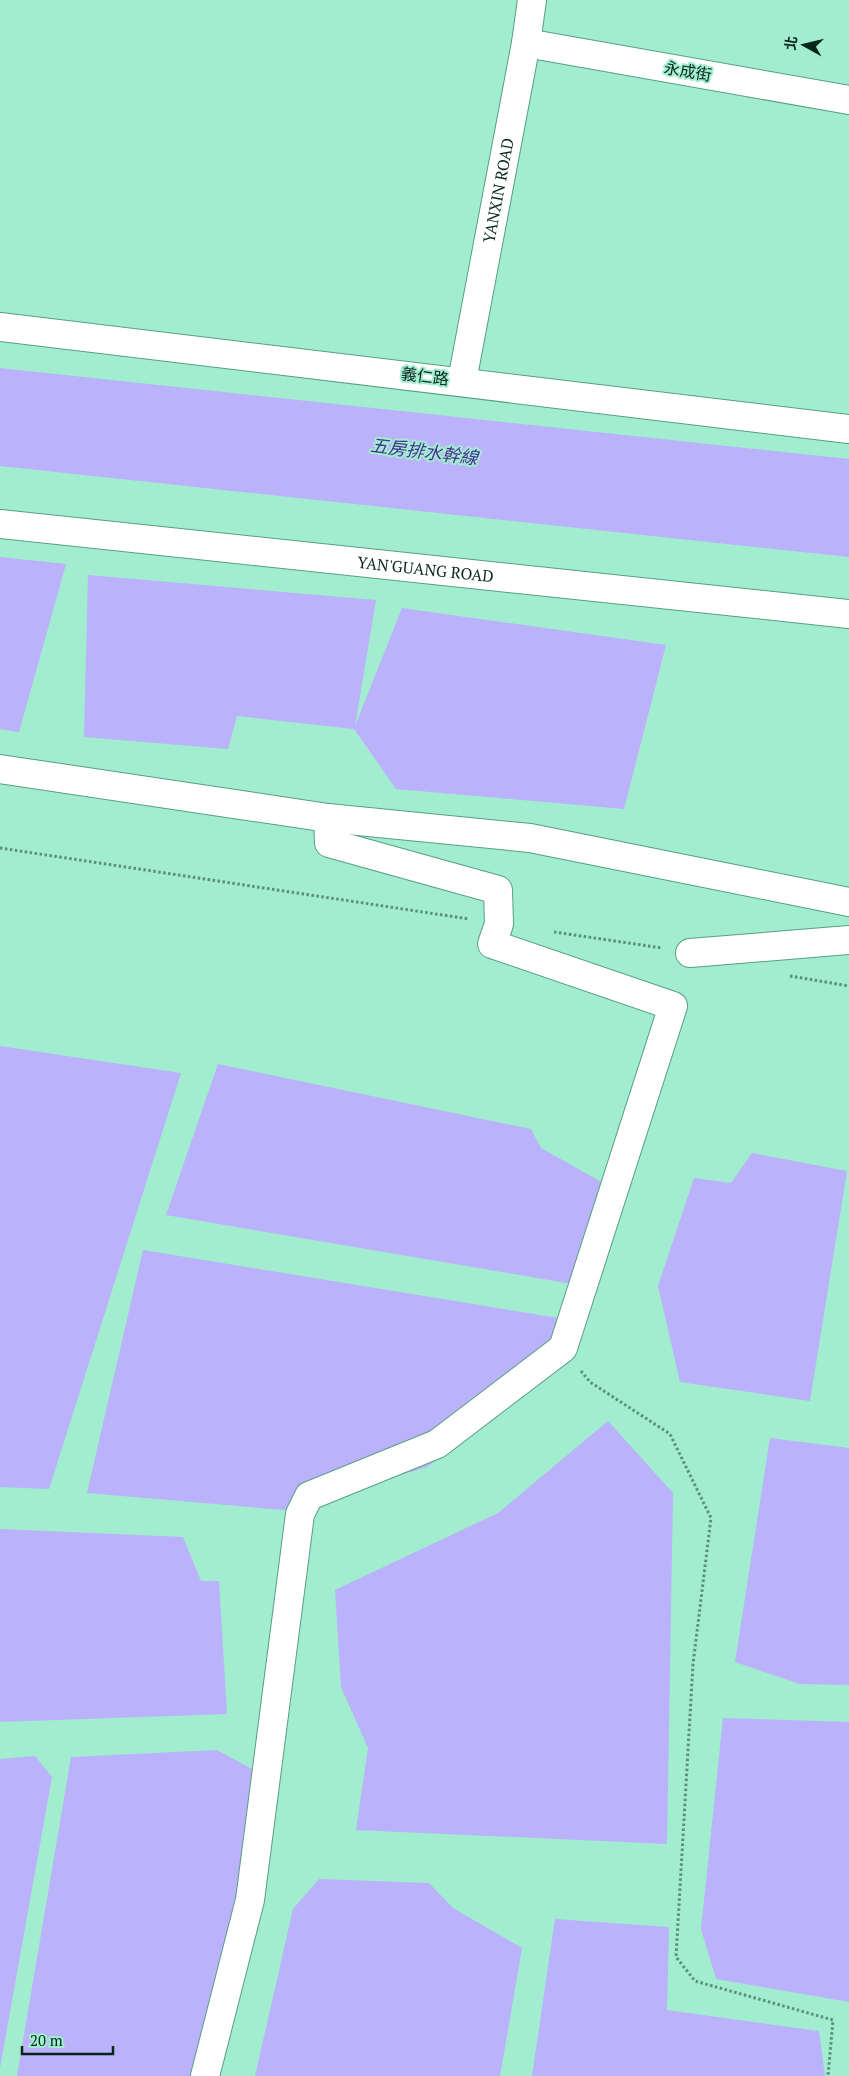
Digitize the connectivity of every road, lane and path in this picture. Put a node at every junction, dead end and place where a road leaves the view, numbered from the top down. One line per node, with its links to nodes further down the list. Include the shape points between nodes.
1 (532, 0): 2 (street, YANXIN ROAD)
2 (526, 43): 3 (street, 永成街); 5 (street, YANXIN ROAD)
3 (849, 100)
4 (0, 327): 5 (street, 義仁路)
5 (462, 381): 6 (street, 義仁路)
6 (849, 429)
7 (0, 524): 8 (street, YAN'GUANG ROAD)
8 (849, 614)
9 (0, 769): 10 (street)
10 (328, 818): 12 (street, via 530,838); 16 (street, via 328,843 498,890 499,924 492,944 673,1006)
11 (0, 848): 13 (path)
12 (849, 902)
13 (385, 906)
14 (849, 940): 15 (street)
15 (690, 953)
16 (563, 1348): 17 (street, via 436,1444 310,1496 300,1514 250,1900); 18 (path, via 590,1382 670,1434 711,1518 693,1664 676,1957 695,1981 833,2020)
17 (205, 2076)
18 (828, 2076)

